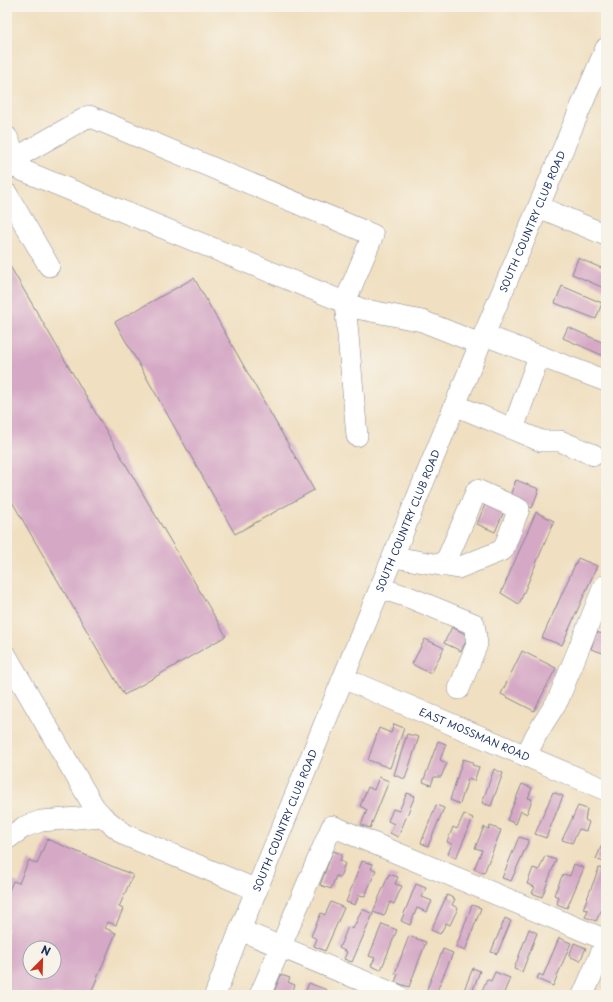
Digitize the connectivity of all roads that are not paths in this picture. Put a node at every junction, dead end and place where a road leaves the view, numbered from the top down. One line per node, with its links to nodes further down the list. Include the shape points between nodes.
1 (606, 48): 5 (street, SOUTH COUNTRY CLUB ROAD)
2 (7, 137): 3 (street)
3 (10, 162): 8 (street); 8 (street, via 89,116 373,235)
4 (7, 194): 7 (street)
5 (539, 207): 6 (street); 9 (street, SOUTH COUNTRY CLUB ROAD)
6 (606, 235)
7 (49, 266)
8 (345, 302): 9 (street, via 361,309 422,322); 14 (street)
9 (482, 340): 10 (street); 12 (street, SOUTH COUNTRY CLUB ROAD)
10 (540, 356): 11 (street); 13 (street)
11 (606, 381)
12 (455, 405): 13 (street); 16 (street, SOUTH COUNTRY CLUB ROAD)
13 (513, 429): 15 (street, via 540,441 560,441)
14 (357, 436)
15 (594, 455)
16 (394, 557): 17 (street); 19 (street, SOUTH COUNTRY CLUB ROAD)
17 (444, 566)
18 (604, 586): 23 (street, via 558,700)
19 (380, 588): 21 (street, SOUTH COUNTRY CLUB ROAD); 22 (street, via 474,624 477,644)
20 (7, 657): 25 (street)
21 (343, 678): 23 (street, EAST MOSSMAN ROAD); 27 (street, SOUTH COUNTRY CLUB ROAD)
22 (459, 689)
23 (526, 756): 24 (street, EAST MOSSMAN ROAD)
24 (606, 790)
25 (102, 816): 26 (street, via 41,821 24,827); 27 (street, via 126,835)
26 (7, 839)
27 (257, 890): 28 (street, SOUTH COUNTRY CLUB ROAD)
28 (240, 930): 30 (street); 31 (street, SOUTH COUNTRY CLUB ROAD)
29 (606, 941): 30 (street, via 332,826); 34 (street)
30 (281, 946): 32 (street); 33 (street)
31 (215, 995)
32 (260, 995)
33 (397, 995)
34 (583, 995)

